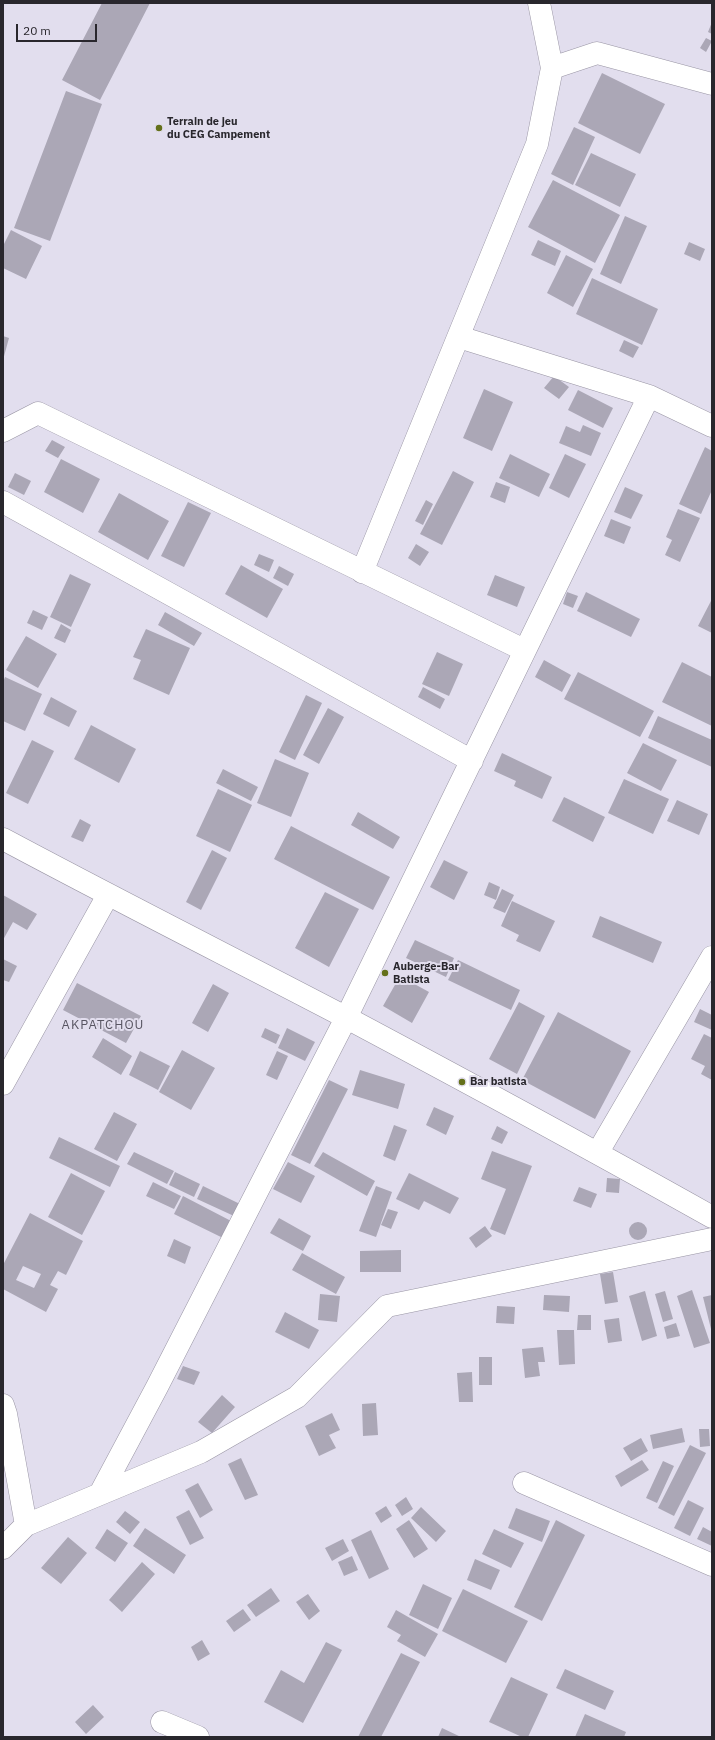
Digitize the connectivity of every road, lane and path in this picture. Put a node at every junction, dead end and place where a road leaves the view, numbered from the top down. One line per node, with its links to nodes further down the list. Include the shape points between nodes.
1 (539, 3): 2 (street)
2 (552, 68): 3 (street, via 597,53); 4 (street, via 537,144)
3 (712, 84)
4 (459, 337): 5 (street); 9 (street)
5 (649, 396): 6 (street); 10 (street)
6 (712, 426)
7 (3, 431): 9 (street, via 38,413)
8 (3, 502): 11 (street)
9 (362, 572): 10 (street)
10 (524, 650): 11 (street)
11 (472, 761): 15 (street)
12 (3, 839): 13 (street)
13 (108, 895): 15 (street); 16 (street)
14 (712, 957): 17 (street)
15 (346, 1018): 17 (street); 22 (street)
16 (3, 1084)
17 (598, 1152): 18 (street)
18 (712, 1217)
19 (712, 1239): 22 (street, via 387,1306 297,1397 201,1452)
20 (3, 1405): 23 (street)
21 (524, 1483): 25 (street)
22 (101, 1492): 23 (street)
23 (26, 1525): 24 (street)
24 (3, 1548)
25 (712, 1565)
26 (162, 1722): 27 (street)
27 (198, 1737)

